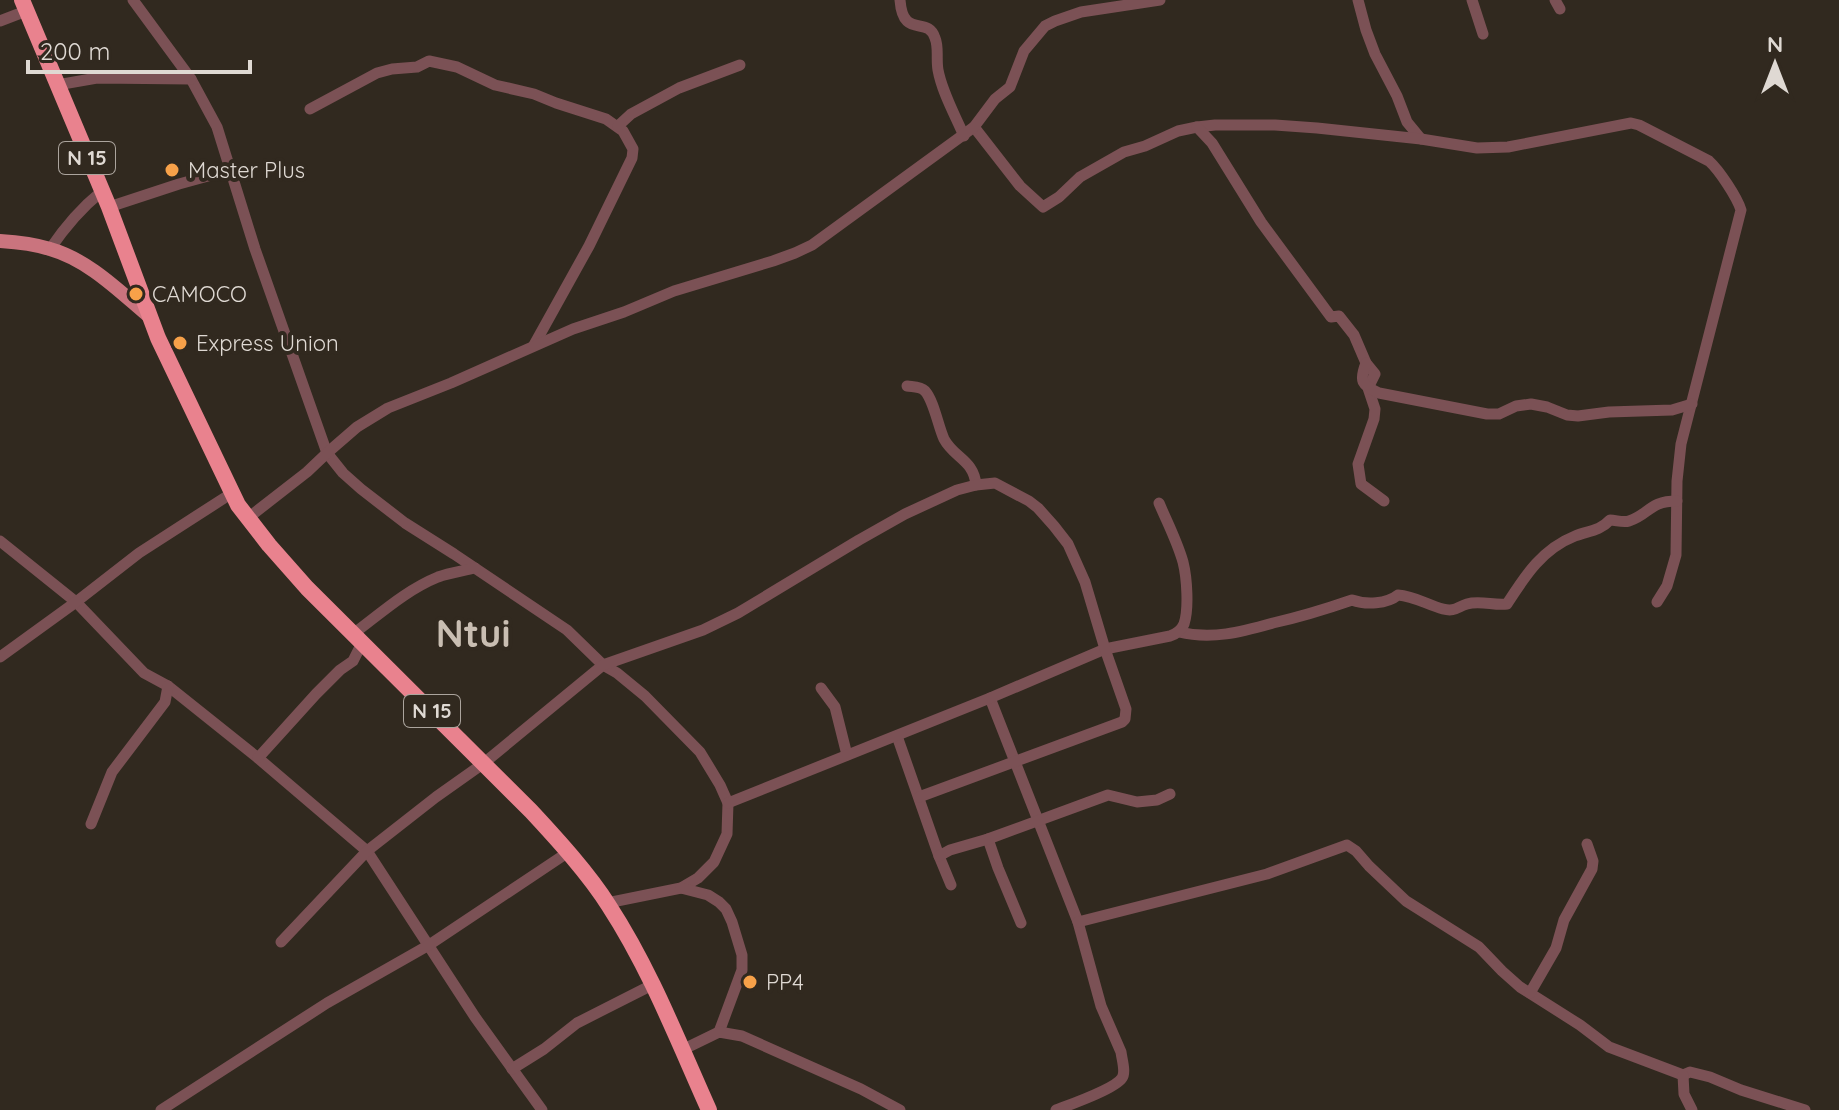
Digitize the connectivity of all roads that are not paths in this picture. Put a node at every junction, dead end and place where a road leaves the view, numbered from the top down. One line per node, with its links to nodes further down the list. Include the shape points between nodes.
1 (133, 0): 10 (street)
2 (900, 0): 16 (street, via 905,20 934,34 940,78)
3 (1160, 0): 14 (street, via 1081,12 1045,26 1024,51 1010,87)
4 (1358, 0): 17 (street, via 1375,54 1407,122)
5 (1472, 0): 8 (street)
6 (24, 6): 7 (street); 11 (highway, N 15)
7 (0, 21)
8 (1483, 34)
9 (740, 65): 13 (street, via 679,88)
10 (191, 79): 11 (street, via 97,78); 18 (street, via 217,127)
11 (57, 85): 19 (highway, N 15)
12 (310, 109): 13 (street, via 377,73 429,61)
13 (618, 126): 23 (street, via 631,144 632,158)
14 (974, 127): 15 (street, via 1043,207 1080,177 1124,152); 16 (street)
15 (1197, 127): 17 (street, via 1275,125); 25 (street, via 1331,317 1339,316 1354,335 1366,363 1361,379)
16 (964, 136): 23 (street, via 795,253 674,291)
17 (1421, 139): 26 (street, via 1508,147 1631,123 1714,165 1741,210)
18 (230, 170): 19 (street); 27 (street)
19 (105, 200): 21 (street, via 85,205); 22 (highway, N 15)
20 (0, 241): 21 (main road)
21 (50, 249): 22 (main road, via 96,272)
22 (150, 317): 29 (highway, N 15)
23 (534, 345): 27 (street, via 388,408)
24 (907, 386): 28 (street, via 927,394 946,443 976,474)
25 (1368, 388): 26 (street, via 1487,414 1531,404 1578,416); 30 (street, via 1374,419 1359,475 1361,484)
26 (1692, 404): 31 (street, via 1681,444)
27 (327, 453): 33 (street); 35 (street, via 386,509)
28 (976, 485): 40 (street, via 995,483 1015,493 1054,526 1085,582); 42 (street, via 882,527 703,630)
29 (232, 493): 33 (highway, N 15); 36 (street, via 139,553)
30 (1384, 501)
31 (1677, 501): 37 (street, via 1676,555); 38 (street, via 1662,501 1631,520 1610,520 1549,550 1507,604 1467,604 1453,610 1398,595 1386,601 1352,600 1233,634)
32 (1159, 503): 38 (street, via 1183,564 1187,600)
33 (248, 518): 39 (highway, N 15)
34 (0, 541): 36 (street)
35 (475, 568): 39 (street, via 421,586 395,602); 42 (street, via 567,630)
36 (76, 602): 41 (street); 43 (street, via 144,673)
37 (1657, 602)
38 (1179, 632): 40 (street)
39 (358, 639): 50 (street, via 353,661); 52 (highway, N 15)
40 (1105, 649): 46 (street); 51 (street, via 1125,719)
41 (0, 657)
42 (603, 665): 52 (street); 55 (street, via 645,696 694,745)
43 (168, 686): 45 (street); 47 (street)
44 (821, 688): 49 (street, via 835,707)
45 (179, 695): 47 (street); 50 (street)
46 (990, 698): 48 (street); 51 (street)
47 (165, 702): 57 (street, via 112,772)
48 (897, 736): 49 (street); 54 (street)
49 (847, 755): 55 (street)
50 (258, 758): 60 (street)
51 (1015, 762): 54 (street); 56 (street)
52 (484, 763): 60 (street); 62 (highway, N 15)
53 (1170, 794): 56 (street, via 1137,802 1108,795)
54 (919, 797): 61 (street)
55 (728, 803): 64 (street, via 721,850 706,871)
56 (1038, 821): 58 (street); 66 (street)
57 (91, 824)
58 (988, 839): 61 (street); 67 (street)
59 (1587, 844): 71 (street, via 1592,869)
60 (367, 851): 68 (street); 69 (street)
61 (942, 851): 63 (street)
62 (567, 853): 65 (highway, N 15); 69 (street)
63 (951, 885)
64 (681, 888): 65 (street); 72 (street, via 708,895 726,909 742,955 742,970)
65 (607, 903): 70 (highway, N 15)
66 (1078, 922): 71 (street, via 1267,874 1347,845 1406,901 1479,947); 80 (street, via 1101,1006 1121,1052 1123,1075 1098,1093)
67 (1021, 923)
68 (281, 942)
69 (429, 945): 74 (street); 76 (street, via 327,1003)
70 (652, 985): 73 (highway, N 15); 74 (street, via 577,1023)
71 (1530, 993): 75 (street, via 1609,1047)
72 (719, 1032): 73 (street); 79 (street, via 742,1036)
73 (682, 1050): 78 (highway, N 15)
74 (512, 1069): 77 (street)
75 (1683, 1075): 81 (street); 82 (street, via 1710,1077)
76 (161, 1110)
77 (542, 1110)
78 (709, 1110)
79 (900, 1110)
80 (1056, 1110)
81 (1692, 1110)
82 (1805, 1110)

